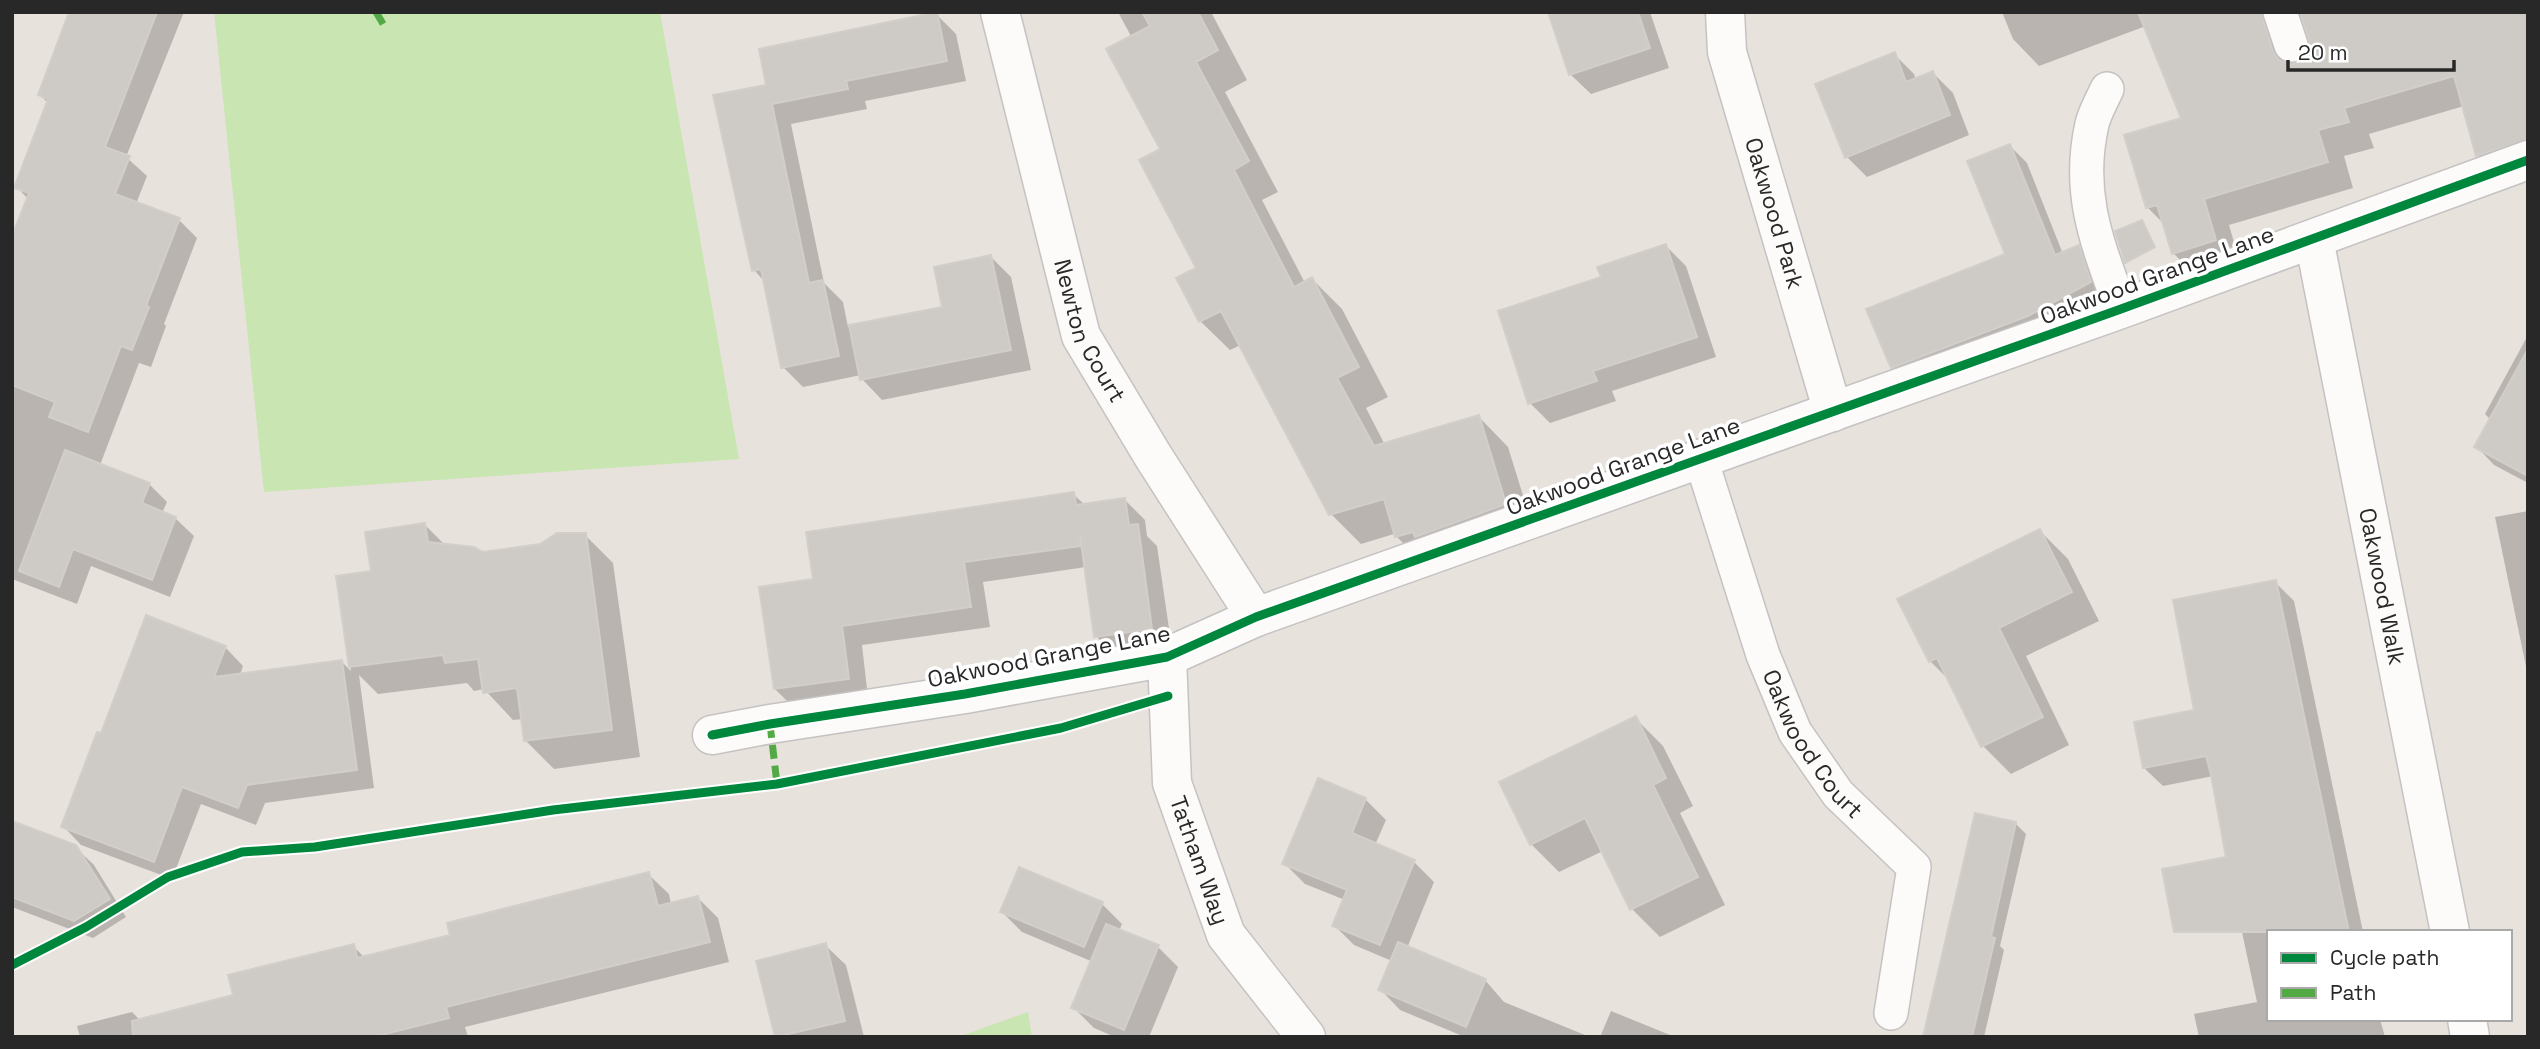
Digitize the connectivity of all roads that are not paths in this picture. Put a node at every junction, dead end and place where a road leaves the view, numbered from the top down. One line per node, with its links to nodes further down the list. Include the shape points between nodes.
1 (1000, 12): 11 (street, Newton Court, via 1081,336)
2 (1725, 12): 9 (street, Oakwood Park, via 1727,52)
3 (2280, 12): 4 (lane)
4 (2291, 45)
5 (2107, 89): 8 (lane, via 2093,122 2086,166 2089,213)
6 (2528, 160): 7 (street, Oakwood Grange Lane)
7 (2314, 239): 8 (street, Oakwood Grange Lane); 14 (street, Oakwood Walk)
8 (2121, 309): 9 (street, Oakwood Grange Lane)
9 (1833, 412): 10 (street, Oakwood Grange Lane)
10 (1701, 459): 11 (street, Oakwood Grange Lane); 15 (lane, Oakwood Court, via 1763,655 1795,732 1838,794 1913,867)
11 (1255, 617): 12 (street, Oakwood Grange Lane)
12 (1167, 657): 13 (street, Oakwood Grange Lane); 16 (street, Tatham Way, via 1172,783 1226,935)
13 (712, 735)
14 (2450, 930)
15 (1891, 1013)
16 (1306, 1037)

